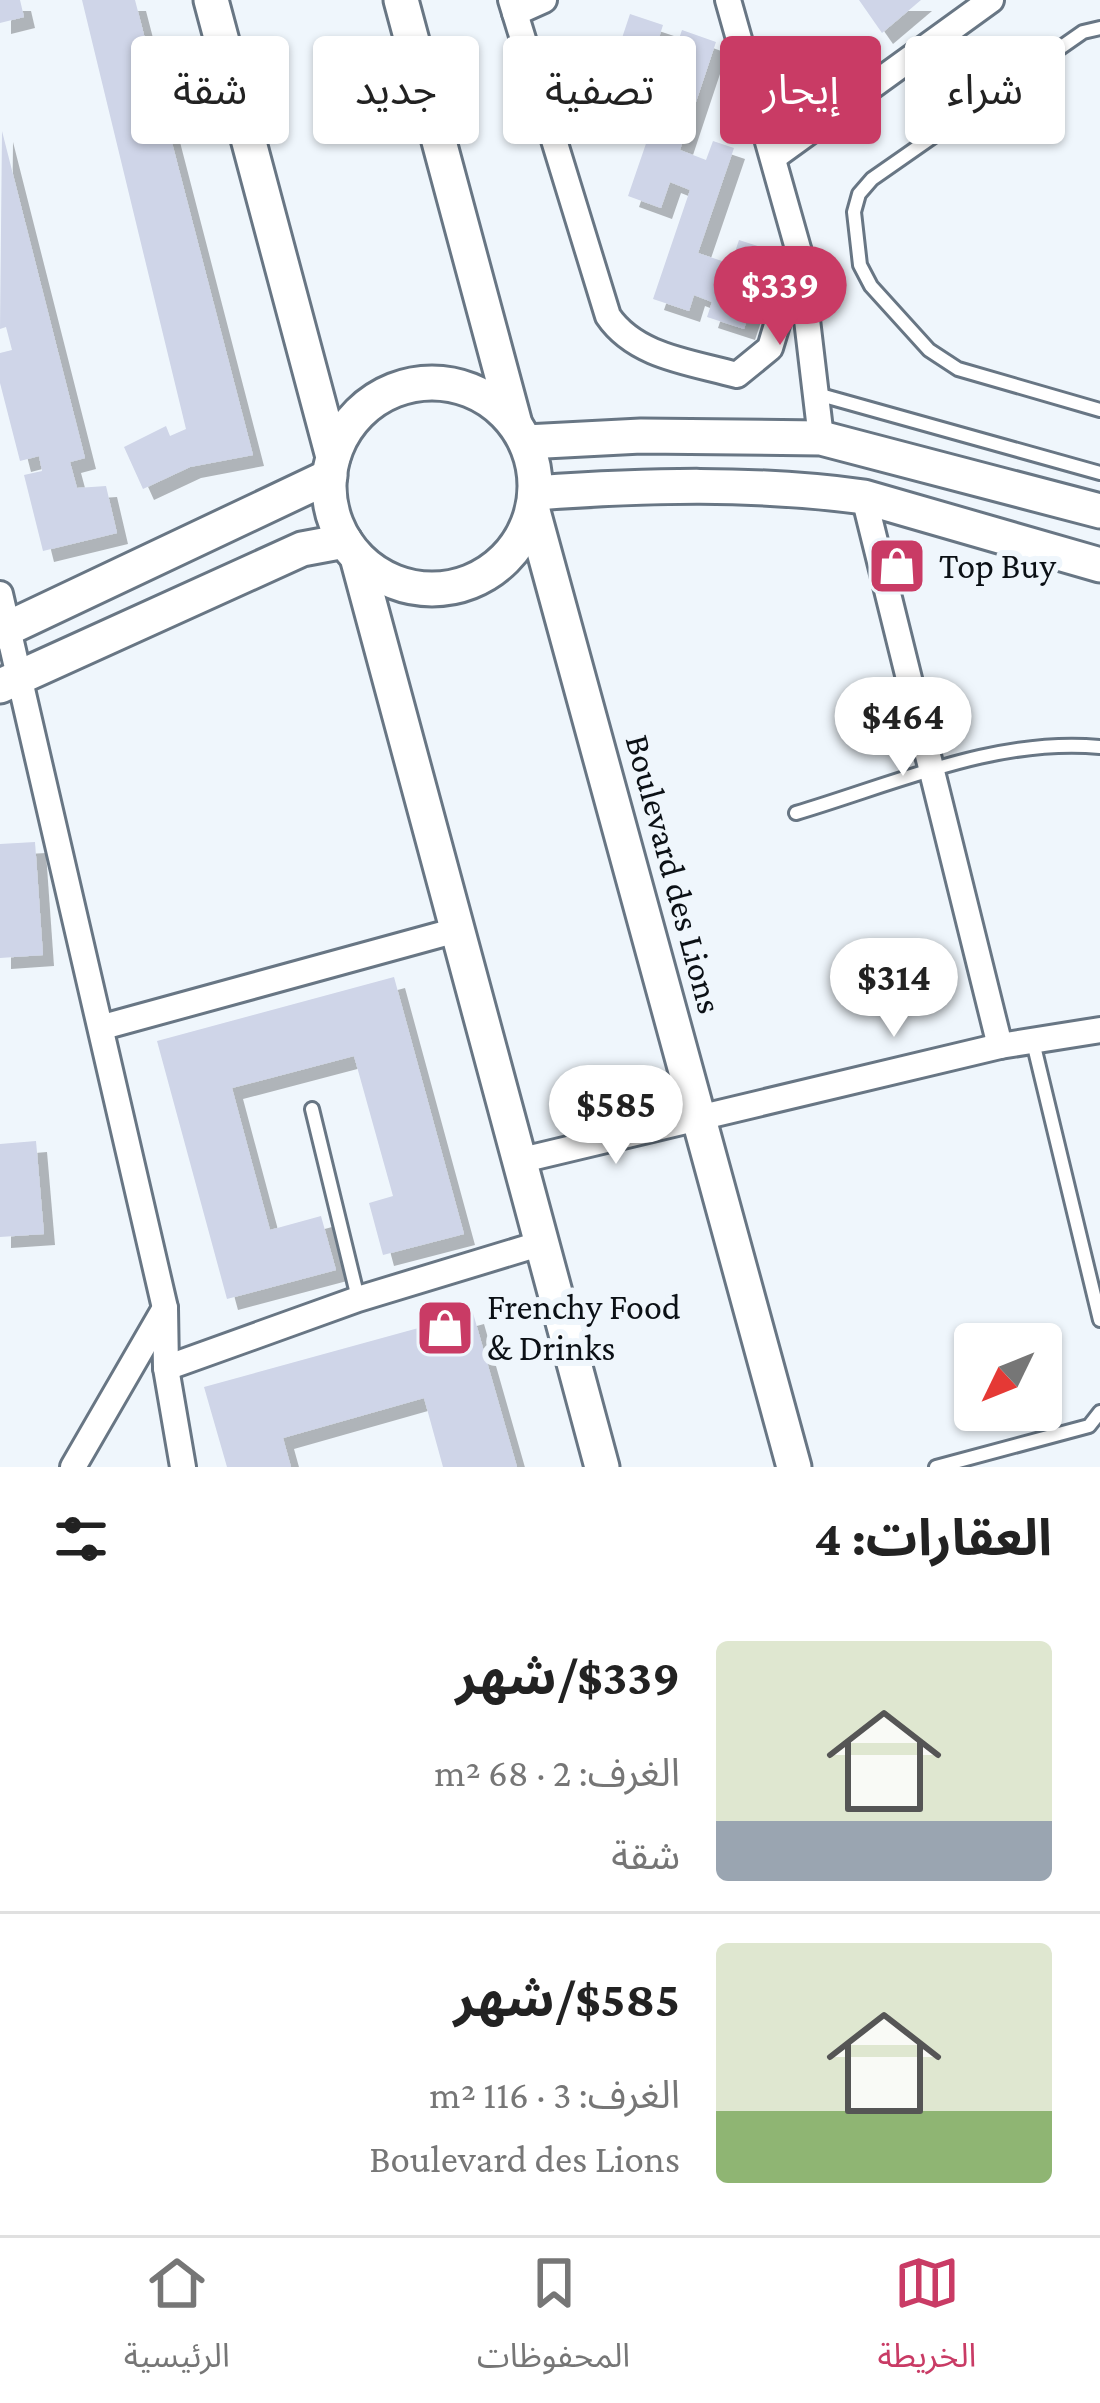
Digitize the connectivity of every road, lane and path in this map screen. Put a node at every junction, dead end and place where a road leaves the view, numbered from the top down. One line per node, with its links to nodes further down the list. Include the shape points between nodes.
1 (211, 0): 14 (main road)
2 (401, 0): 12 (main road)
3 (544, 0): 6 (street)
4 (728, 0): 8 (street)
5 (991, 0): 8 (street)
6 (513, 6): 9 (street, via 620,334 636,346 737,375 770,348)
7 (1100, 28): 11 (lane, via 1083,32 872,179 854,212 867,279 935,356)
8 (774, 157): 9 (street)
9 (799, 252): 10 (street)
10 (816, 393): 13 (street); 15 (lane)
11 (1100, 410)
12 (521, 434): 13 (main road); 14 (main road, via 471,391 415,384 364,409); 17 (main road)
13 (821, 438): 18 (main road)
14 (331, 466): 19 (main road, via 332,510); 22 (main road)
15 (1100, 473)
16 (864, 497): 17 (main road, via 710,484); 20 (main road); 25 (street)
17 (534, 502): 19 (main road, via 503,562 449,589 390,581); 33 (main road, Boulevard des Lions)
18 (1100, 512)
19 (351, 549): 23 (main road, via 302,549); 27 (main road)
20 (1100, 565)
21 (0, 594): 22 (street)
22 (4, 630): 23 (street)
23 (10, 682): 28 (street)
24 (1100, 746): 25 (lane, via 1038,745)
25 (932, 772): 26 (lane); 31 (street)
26 (796, 813)
27 (457, 930): 28 (street); 34 (main road)
28 (103, 1027): 37 (street)
29 (1100, 1030): 30 (street)
30 (1033, 1040): 31 (street); 38 (lane)
31 (1000, 1046): 33 (street)
32 (313, 1109): 36 (lane)
33 (700, 1115): 34 (street); 44 (main road, Boulevard des Lions)
34 (518, 1161): 35 (main road)
35 (539, 1244): 36 (street); 43 (main road)
36 (358, 1300): 39 (street)
37 (164, 1308): 39 (street); 41 (street)
38 (1100, 1320)
39 (166, 1368): 42 (street)
40 (1100, 1412): 45 (lane, via 1089,1426)
41 (73, 1467)
42 (183, 1467)
43 (602, 1467)
44 (794, 1467)
45 (936, 1467)

